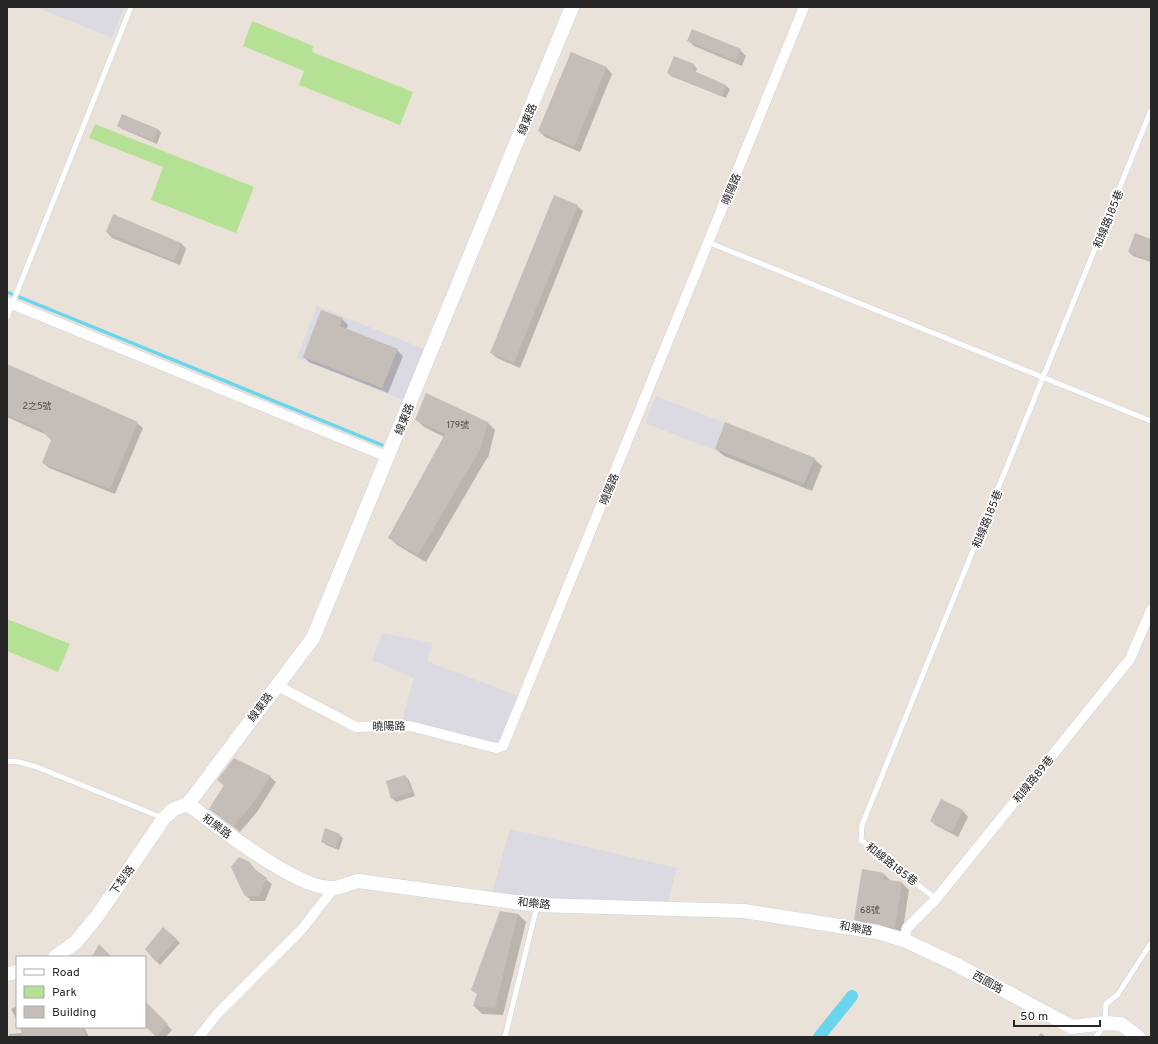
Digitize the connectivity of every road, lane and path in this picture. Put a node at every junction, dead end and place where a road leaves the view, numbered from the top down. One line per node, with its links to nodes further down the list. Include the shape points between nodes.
1 (131, 7): 6 (lane)
2 (572, 7): 10 (street, 線東路)
3 (804, 7): 5 (street, 曉陽路)
4 (1151, 110): 8 (lane, 和線路185巷)
5 (710, 243): 8 (lane); 12 (street, 曉陽路, via 503,746 496,748 410,726 356,727)
6 (10, 304): 7 (lane); 10 (street)
7 (7, 317)
8 (1044, 379): 9 (lane); 17 (lane, 和線路185巷, via 862,826 861,840)
9 (1151, 422)
10 (388, 457): 12 (street, 線東路, via 313,638)
11 (1151, 610): 17 (street, 和線路89巷, via 1130,660)
12 (276, 685): 14 (street, 線東路)
13 (7, 761): 15 (lane, via 37,767)
14 (188, 804): 15 (street, 下犁路, via 174,809); 16 (street, 和樂路, via 290,875 307,883)
15 (164, 818): 21 (street, 下犁路, via 98,915 76,942)
16 (334, 888): 18 (street, 和樂路, via 358,881); 23 (street, via 302,929 218,1013)
17 (936, 899): 19 (street, 和線路89巷, via 907,928)
18 (537, 904): 19 (street, 和樂路, via 744,911 877,932); 24 (lane)
19 (904, 940): 22 (street, 西園路, via 955,964 1072,1027)
20 (1151, 943): 22 (lane, via 1118,994 1106,1004)
21 (56, 956)
22 (1105, 1023): 25 (lane); 26 (street, 西園路, via 1120,1024)
23 (199, 1037)
24 (505, 1037)
25 (1096, 1037)
26 (1138, 1037)

